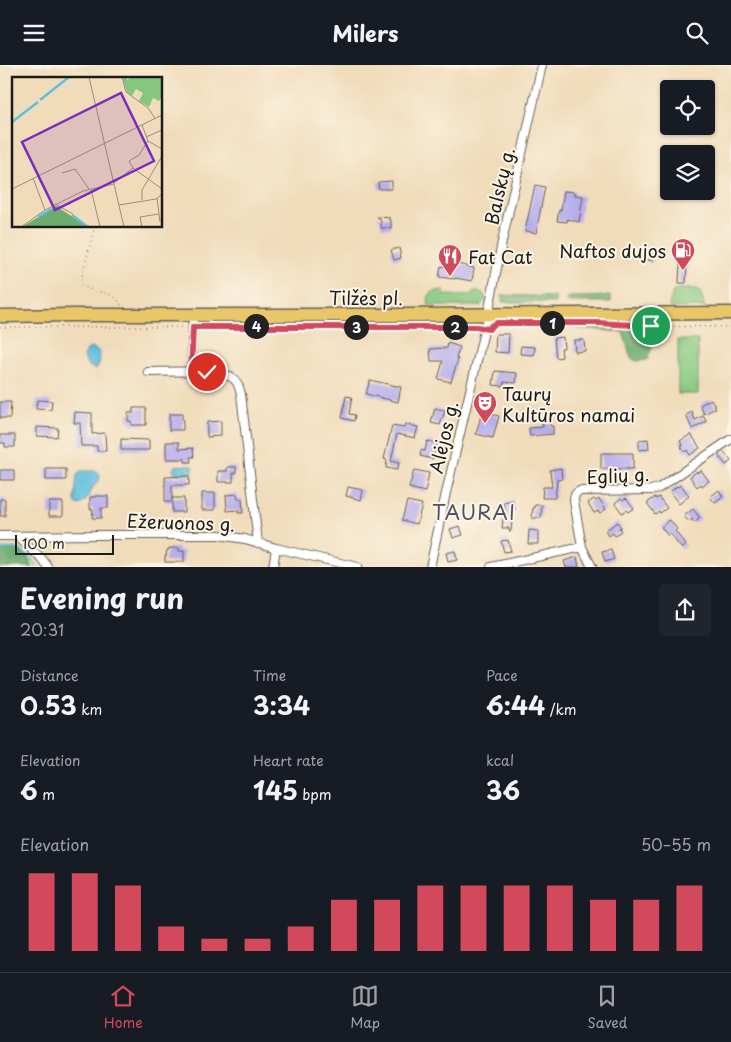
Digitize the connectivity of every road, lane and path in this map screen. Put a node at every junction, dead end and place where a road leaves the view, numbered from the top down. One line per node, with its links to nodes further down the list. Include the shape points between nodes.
1 (542, 65): 5 (street, Balskų g.)
2 (95, 227): 4 (path, via 82,285 116,298 121,304)
3 (731, 313): 5 (highway, Tilžės pl.)
4 (121, 315): 6 (highway, Tilžės pl.); 7 (highway, Tilžės pl.)
5 (488, 315): 7 (highway, Tilžės pl.); 11 (street, Alėjos g.)
6 (0, 316)
7 (193, 321): 9 (path); 11 (path); 13 (street)
8 (616, 324): 10 (path)
9 (0, 327)
10 (731, 327)
11 (484, 328): 23 (street, Alėjos g.)
12 (148, 372): 13 (street)
13 (191, 372): 17 (street, via 229,376 239,385)
14 (731, 439): 18 (street, Eglių g., via 659,488 577,492 574,501)
15 (0, 536): 16 (street, Ežeruonos g.)
16 (17, 536): 17 (street, Ežeruonos g., via 219,535); 20 (street)
17 (258, 543): 19 (street, Ežeruonos g.)
18 (582, 547): 24 (street); 25 (street)
19 (276, 548): 21 (street); 22 (street, Ežeruonos g.)
20 (48, 567)
21 (272, 567)
22 (357, 567)
23 (430, 567)
24 (491, 567)
25 (592, 567)

